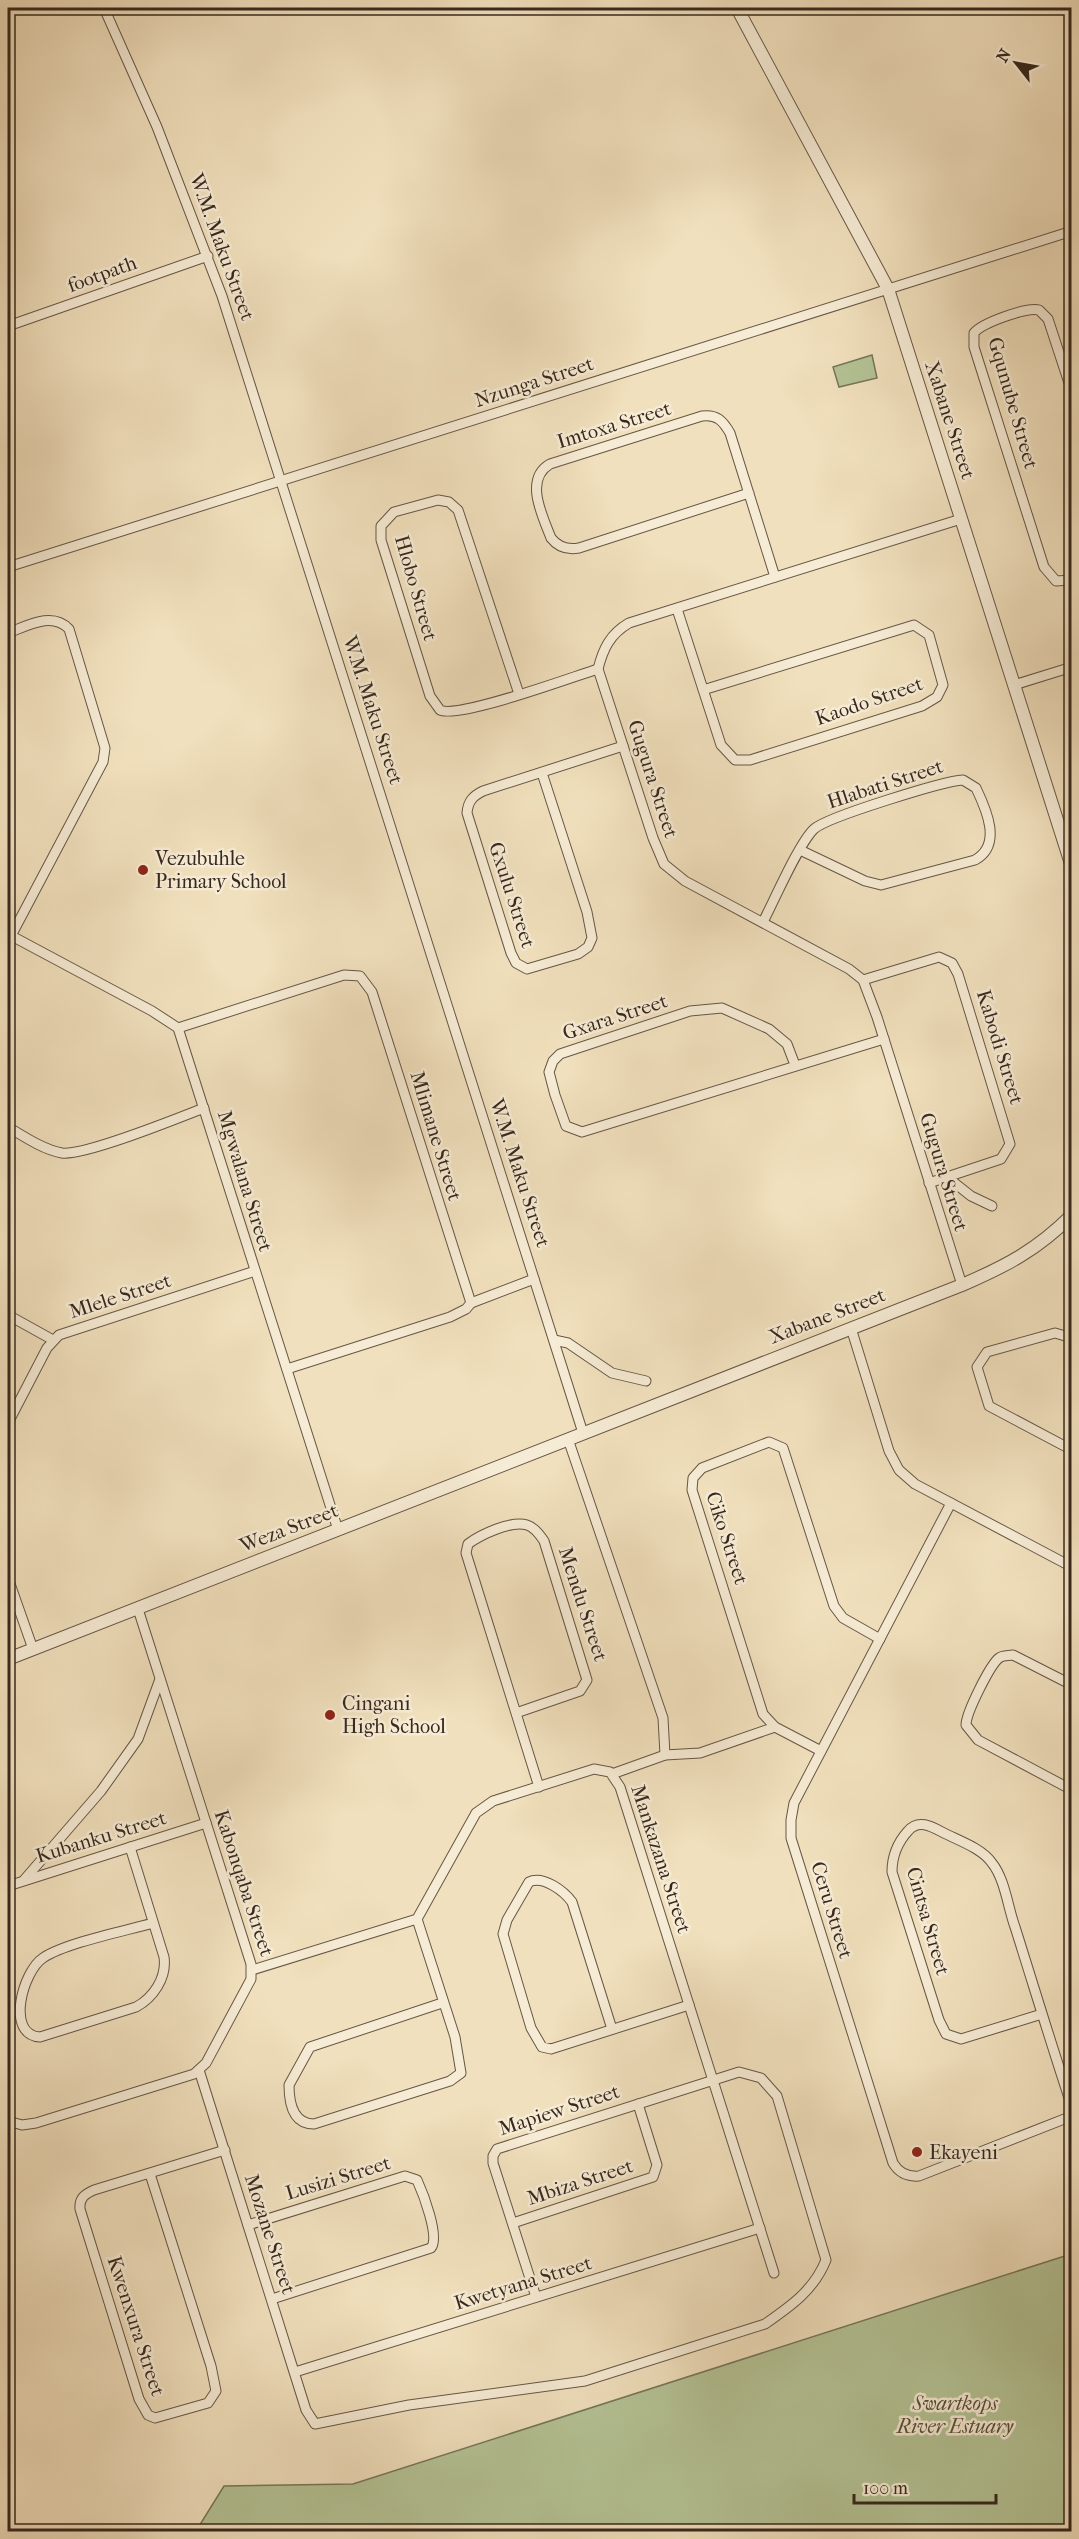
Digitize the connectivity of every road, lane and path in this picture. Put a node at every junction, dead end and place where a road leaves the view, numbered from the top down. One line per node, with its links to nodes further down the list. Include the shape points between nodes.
1 (104, 8): 4 (street, W.M. Maku Street, via 158,127)
2 (737, 8): 5 (street, Xabane Street)
3 (1071, 231): 5 (street, Nzunga Street)
4 (208, 256): 6 (street, footpath); 8 (street, W.M. Maku Street)
5 (888, 289): 8 (street, Nzunga Street); 10 (street, Xabane Street)
6 (8, 326)
7 (1071, 392): 13 (street, Gqunube Street, via 1048,319 1039,310 1026,310 984,325 975,333 974,347 1044,567 1056,581)
8 (281, 481): 11 (street, Nzunga Street); 38 (street, W.M. Maku Street)
9 (749, 493): 9 (street, Imtoxa Street, via 574,549 551,538 535,484 540,472 550,464 710,415 721,420 730,433); 12 (street, Imtoxa Street)
10 (961, 519): 12 (street); 18 (street, Xabane Street)
11 (8, 567)
12 (775, 577): 14 (street)
13 (1071, 580)
14 (677, 609): 17 (street, via 620,628 606,644); 19 (street, Kaodo Street)
15 (8, 633): 26 (street, via 52,620 69,629 105,748 103,762)
16 (1071, 667): 18 (street)
17 (598, 669): 20 (street, Hlobo Street); 21 (street, Gugura Street)
18 (1014, 685): 24 (street, Xabane Street)
19 (703, 690): 19 (street, Kaodo Street, via 914,625 929,635 943,685 937,697 922,706 742,761 724,752)
20 (519, 694): 20 (street, Hlobo Street, via 451,713 436,707 381,540 381,526 388,516 438,500 449,502 458,510)
21 (623, 746): 22 (street, Gxulu Street); 25 (street, Gugura Street, via 664,864 685,881)
22 (542, 773): 22 (street, Gxulu Street, via 592,938 578,954 527,969 516,963 511,953 467,813 470,799 483,791)
23 (800, 850): 23 (street, Hlabati Street, via 881,885 975,860 987,852 992,839 976,788 963,780 828,820 814,829); 25 (street, Hlabati Street)
24 (1071, 867)
25 (763, 922): 27 (street, Gugura Street, via 838,962)
26 (9, 935): 28 (street)
27 (863, 981): 29 (street, Gugura Street); 33 (street, Kabodi Street, via 939,957 952,963 958,974 1010,1144 1001,1159)
28 (178, 1028): 31 (street, Mgwalana Street); 40 (street, Mlimane Street, via 344,975 360,976 366,981)
29 (884, 1039): 30 (street, Gxara Street); 34 (street, Gugura Street)
30 (795, 1065): 30 (street, Gxara Street, via 582,1132 563,1121 549,1072 560,1054 708,1008 735,1012 775,1033 787,1044)
31 (204, 1108): 32 (street, via 68,1153); 37 (street, Mgwalana Street)
32 (8, 1127)
33 (946, 1177): 34 (street, Kabodi Street); 35 (street)
34 (929, 1183): 39 (street, Gugura Street)
35 (992, 1206)
36 (1071, 1215): 39 (street, Xabane Street, via 1024,1256)
37 (255, 1271): 44 (street, Mlele Street, via 72,1329); 46 (street, Mgwalana Street)
38 (534, 1279): 40 (street); 45 (street, W.M. Maku Street)
39 (962, 1285): 42 (street, Xabane Street)
40 (471, 1303): 46 (street, via 446,1319)
41 (8, 1316): 44 (street)
42 (851, 1328): 49 (street, Xabane Street); 52 (street, via 889,1451 899,1470 915,1484)
43 (1071, 1338): 51 (street, via 1054,1333 998,1349 984,1355 977,1367 987,1401 993,1408)
44 (53, 1340): 48 (street, Mlele Street)
45 (554, 1340): 47 (street, via 568,1343 612,1373); 49 (street, W.M. Maku Street)
46 (287, 1369): 53 (street, Mgwalana Street)
47 (646, 1381)
48 (8, 1423)
49 (584, 1432): 50 (street, Weza Street)
50 (568, 1439): 53 (street, Weza Street); 65 (street, via 663,1718)
51 (1071, 1450)
52 (951, 1503): 54 (street); 57 (street, Ceru Street)
53 (338, 1530): 56 (street, Weza Street)
54 (1071, 1566)
55 (8, 1578): 58 (street)
56 (138, 1609): 58 (street, Weza Street); 60 (street, Kabonqaba Street)
57 (880, 1639): 63 (street, Ciko Street, via 843,1618 834,1606 783,1448 769,1442 702,1468 693,1478 692,1490 759,1704); 64 (street, Ceru Street)
58 (33, 1649): 59 (street, Weza Street)
59 (8, 1659)
60 (160, 1679): 69 (street, Kabonqaba Street); 71 (street, via 138,1739 101,1791)
61 (1071, 1685): 68 (street, via 1013,1655 1004,1656 992,1668 966,1718 968,1731 978,1740)
62 (516, 1713): 62 (street, Mendu Street, via 580,1691 587,1680 544,1541 526,1524 482,1536 468,1544 466,1553); 67 (street, Mendu Street)
63 (774, 1727): 64 (street); 65 (street, via 700,1753)
64 (821, 1751): 84 (street, Ceru Street, via 794,1803 791,1838 897,2170 919,2176)
65 (665, 1755): 66 (street)
66 (612, 1774): 67 (street, Mankazana Street, via 594,1769); 77 (street, Mankazana Street, via 620,1786)
67 (539, 1787): 73 (street, Mankazana Street, via 493,1801 476,1813)
68 (1071, 1790)
69 (206, 1823): 70 (street, Kubanku Street); 75 (street, Kabonqaba Street)
70 (130, 1847): 71 (street, Kubanku Street); 74 (street)
71 (24, 1880): 72 (street, Kubanku Street)
72 (8, 1886)
73 (417, 1919): 75 (street); 76 (street)
74 (153, 1923): 74 (street, via 40,1960 20,1997 26,2031 40,2037 136,2007 149,1998 158,1986 165,1964)
75 (252, 1970): 80 (street, Kabonqaba Street, via 241,1999)
76 (442, 2003): 76 (street, via 462,2069 458,2077 314,2124 296,2118 289,2085 310,2047)
77 (689, 2005): 79 (street); 81 (street, Mankazana Street)
78 (1042, 2014): 78 (street, Cintsa Street, via 961,2039 946,2034 892,1872 894,1855 912,1828 922,1824 932,1827 993,1863); 83 (street, Cintsa Street)
79 (612, 2029): 79 (street, via 551,2049 536,2041 503,1934 529,1882 541,1880 572,1902)
80 (199, 2070): 85 (street, via 36,2123); 86 (street, Mozane Street)
81 (712, 2079): 82 (street, Mapiew Street); 90 (street, Mankazana Street); 95 (street, Mapiew Street, via 739,2072 750,2074 761,2078 777,2096 826,2260 816,2282 801,2297 765,2324 585,2381 409,2405 315,2424)
82 (638, 2103): 88 (street, Mbiza Street, via 657,2165 653,2177); 88 (street, Mapiew Street, via 497,2149 493,2160)
83 (1071, 2107)
84 (1071, 2116)
85 (8, 2121)
86 (225, 2150): 87 (street, Kwenxura Street); 89 (street, Mozane Street)
87 (150, 2174): 87 (street, Kwenxura Street, via 216,2391 208,2403 155,2418 148,2415 139,2398 80,2205 89,2192)
88 (513, 2223): 92 (street, Mapiew Street)
89 (248, 2225): 93 (street, Mozane Street); 93 (street, Lusizi Street, via 405,2176 417,2180 421,2190 435,2236 430,2248)
90 (760, 2228): 91 (street, Mankazana Street); 92 (street, Kwetyana Street)
91 (774, 2274)
92 (536, 2297): 94 (street, Kwetyana Street)
93 (272, 2299): 94 (street, Mozane Street)
94 (295, 2372): 95 (street, Mozane Street)
95 (306, 2410)

